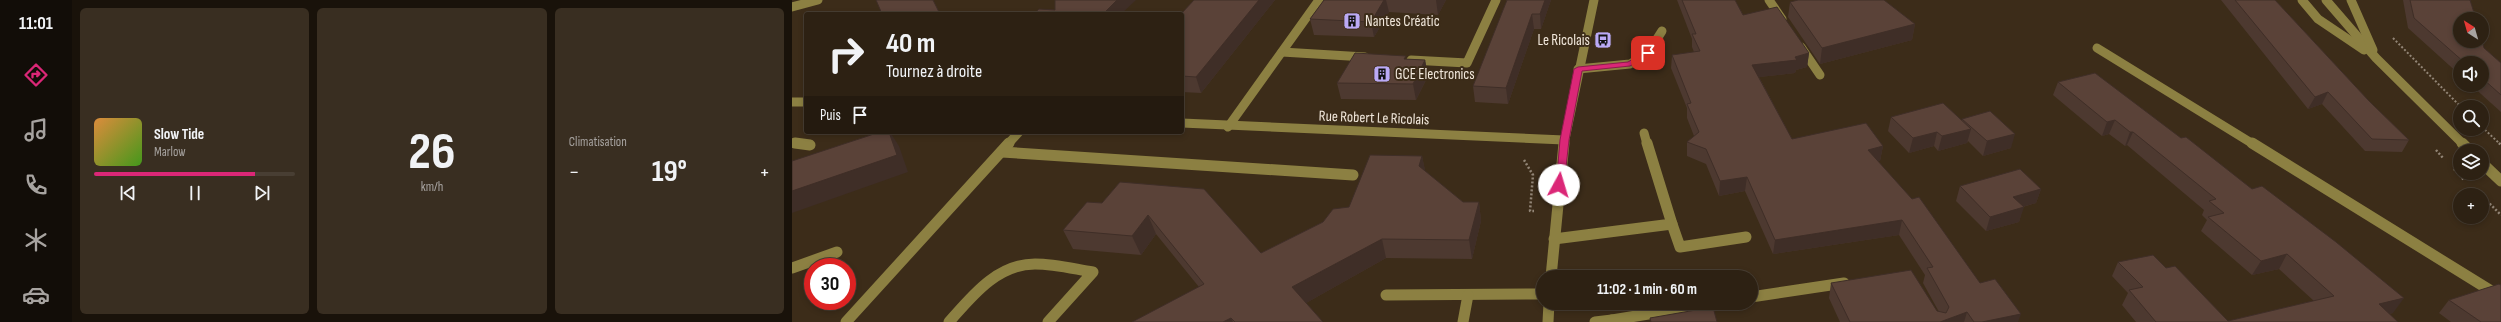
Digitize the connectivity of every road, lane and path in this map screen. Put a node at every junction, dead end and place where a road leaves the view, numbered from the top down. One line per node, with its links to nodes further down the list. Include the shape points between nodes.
1 (818, 0): 9 (street)
2 (1320, 0): 15 (street)
3 (1496, 0): 18 (street, via 1468,64)
4 (1594, 0): 19 (street)
5 (1769, 0): 10 (street)
6 (2302, 0): 17 (street, via 2318,19)
7 (2326, 0): 17 (street)
8 (2352, 0): 17 (street)
9 (792, 7)
10 (1786, 25)
11 (1662, 31): 19 (street, via 1648,53 1630,64)
12 (2392, 37): 21 (path)
13 (1795, 38): 20 (street)
14 (2097, 48): 51 (street)
15 (1282, 52): 16 (street); 25 (street)
16 (1375, 58)
17 (2376, 58): 31 (street)
18 (1398, 59)
19 (1578, 69): 29 (street)
20 (1820, 76)
21 (2454, 100)
22 (792, 102): 23 (street)
23 (804, 102)
24 (1184, 123): 25 (street, Rue Robert Le Ricolais)
25 (1228, 127): 29 (street, Rue Robert Le Ricolais)
26 (1644, 133): 40 (street)
27 (1017, 134): 34 (street)
28 (2489, 134): 33 (path)
29 (1564, 140): 42 (street)
30 (792, 143): 32 (street)
31 (2463, 144)
32 (810, 145)
33 (2501, 145)
34 (1002, 152): 36 (street); 55 (street)
35 (2489, 170): 37 (street)
36 (1353, 175)
37 (2501, 181)
38 (2489, 204): 39 (path)
39 (2501, 215)
40 (1672, 224): 41 (street, via 1680,247); 42 (street)
41 (1746, 237)
42 (1554, 239): 45 (street)
43 (837, 252): 44 (street)
44 (792, 268)
45 (1552, 270)
46 (1853, 281): 50 (street)
47 (1536, 294): 49 (street)
48 (1386, 295): 49 (street)
49 (1468, 295): 58 (street)
50 (1758, 296)
51 (2501, 297)
52 (1549, 310): 59 (street)
53 (1676, 310): 54 (street)
54 (1612, 321): 60 (street)
55 (846, 322)
56 (949, 322): 57 (street, via 990,279 1012,269 1030,264 1093,272)
57 (1048, 322)
58 (1463, 322)
59 (1548, 322)
60 (1595, 322)

